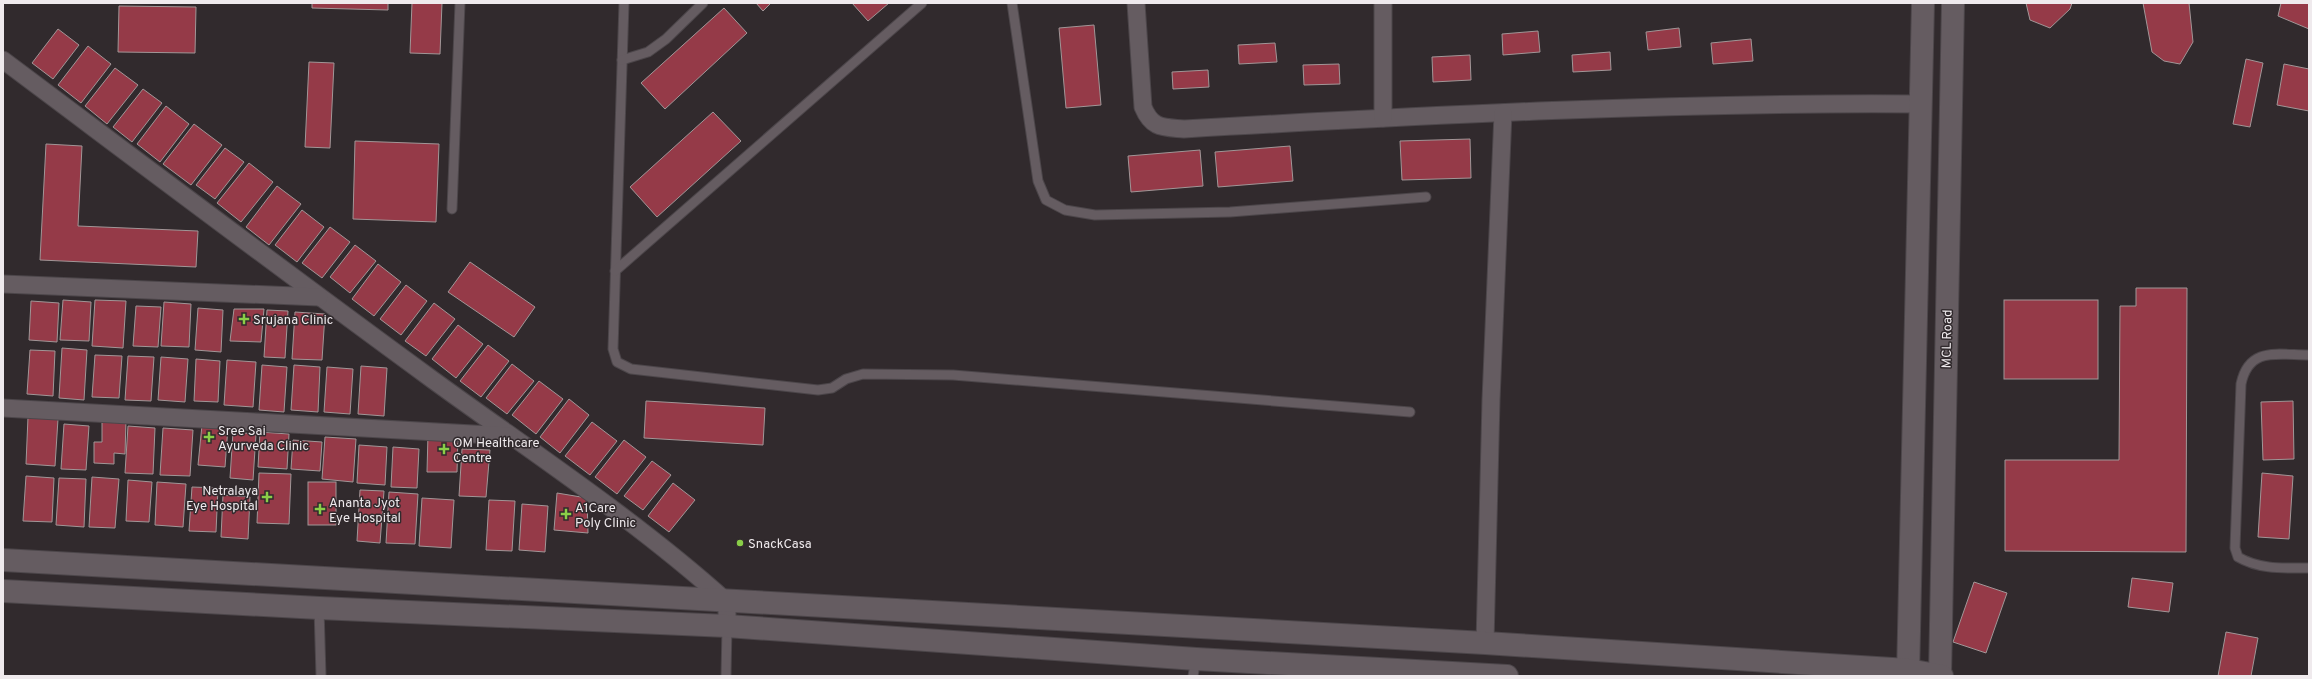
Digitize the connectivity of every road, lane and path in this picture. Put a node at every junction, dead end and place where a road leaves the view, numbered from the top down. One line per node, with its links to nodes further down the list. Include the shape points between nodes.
1 (460, 3): 16 (lane)
2 (624, 3): 11 (lane)
3 (703, 3): 11 (lane, via 666,39 648,52)
4 (922, 3): 17 (lane)
5 (1012, 3): 15 (lane, via 1038,181 1046,200 1065,210 1095,215 1230,212)
6 (1136, 3): 14 (street, via 1143,107 1148,118 1157,126 1184,129)
7 (1383, 3): 14 (street)
8 (1923, 3): 12 (main road)
9 (1953, 3): 37 (main road, MCL Road)
10 (3, 60): 19 (street)
11 (622, 60): 17 (lane)
12 (1920, 104): 13 (street, via 1771,103); 33 (main road)
13 (1503, 113): 14 (street); 30 (street, via 1491,400)
14 (1383, 118)
15 (1426, 197)
16 (452, 209)
17 (616, 271): 22 (lane, via 613,349 618,362 630,369 818,390 832,388 846,379 863,374 953,375)
18 (3, 284): 19 (street)
19 (319, 297): 23 (street)
20 (2309, 355): 25 (lane, via 2265,355 2252,360 2244,371 2241,384 2235,548 2238,557 2248,563 2266,567)
21 (3, 408): 23 (street)
22 (1410, 412)
23 (509, 436): 27 (street, via 628,521 692,570)
24 (3, 560): 27 (main road)
25 (2309, 568)
26 (3, 591): 28 (main road)
27 (727, 602): 29 (street); 30 (main road)
28 (319, 608): 29 (main road); 34 (lane)
29 (727, 626): 31 (main road); 35 (lane)
30 (1485, 643): 33 (main road)
31 (1194, 667): 32 (main road)
32 (1307, 670): 36 (main road)
33 (1908, 673): 37 (main road)
34 (321, 676)
35 (726, 676)
36 (1507, 676)
37 (1941, 676)

